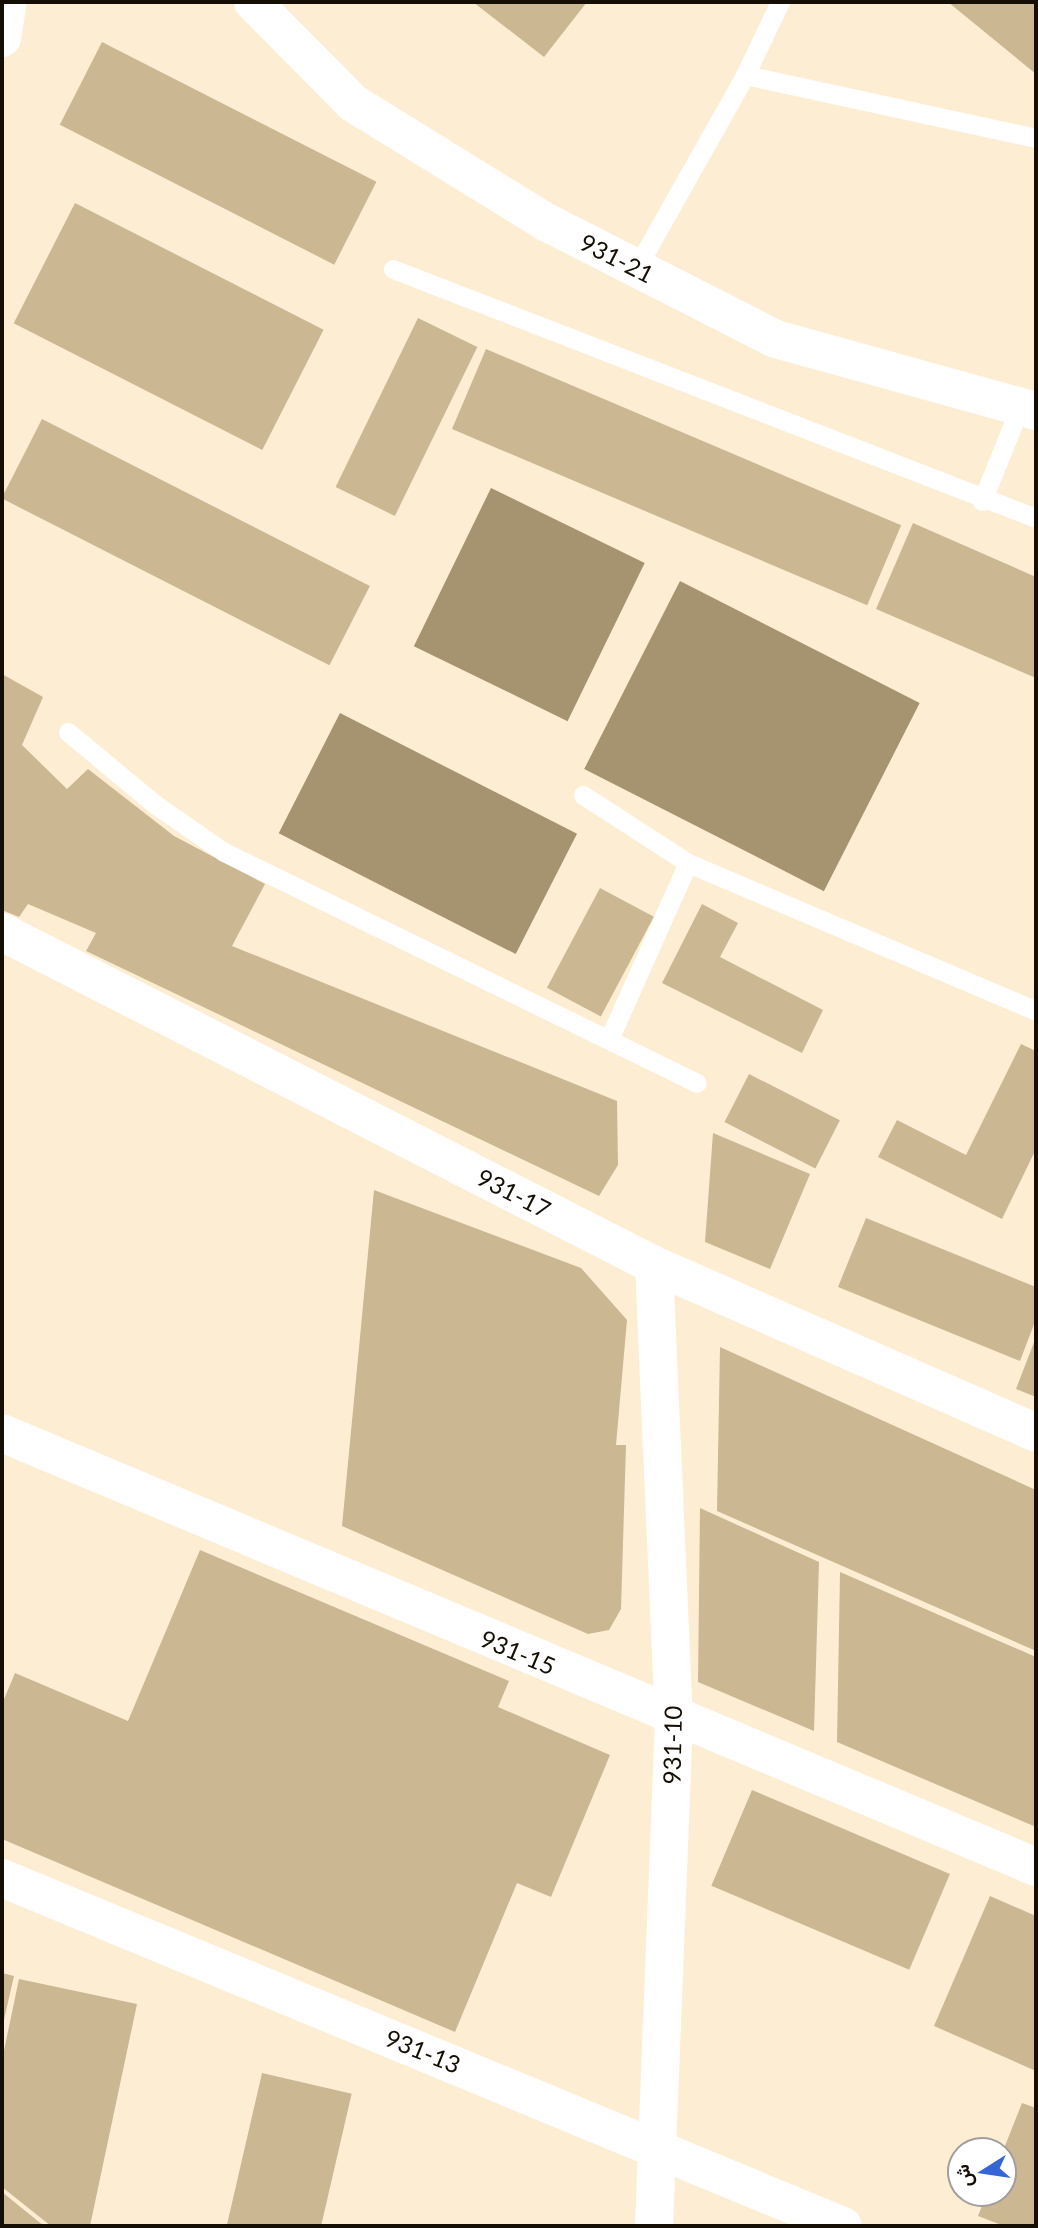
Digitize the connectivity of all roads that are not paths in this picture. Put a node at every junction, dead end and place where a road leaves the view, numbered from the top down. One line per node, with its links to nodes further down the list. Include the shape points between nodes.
1 (8, 2): 4 (street)
2 (253, 2): 7 (street, 931-21, via 353,103 546,222)
3 (780, 2): 5 (lane)
4 (2, 38)
5 (745, 75): 6 (lane); 7 (lane)
6 (1036, 138)
7 (637, 267): 9 (street, 931-21, via 776,339)
8 (393, 269): 10 (lane)
9 (1028, 409): 10 (lane)
10 (982, 501): 11 (lane)
11 (1036, 519)
12 (68, 732): 17 (lane, via 156,805 224,852)
13 (583, 795): 14 (lane)
14 (688, 863): 16 (lane); 17 (lane)
15 (2, 932): 19 (street, 931-17)
16 (1036, 1011)
17 (610, 1037): 18 (lane)
18 (696, 1083)
19 (654, 1265): 21 (street, 931-17); 22 (street, 931-10)
20 (2, 1433): 22 (street, 931-15)
21 (1036, 1433)
22 (674, 1719): 23 (street, 931-15); 25 (street, 931-10)
23 (1036, 1867)
24 (2, 1878): 25 (street, 931-13)
25 (658, 2147): 26 (street, 931-10); 27 (street, 931-13)
26 (654, 2226)
27 (843, 2226)

